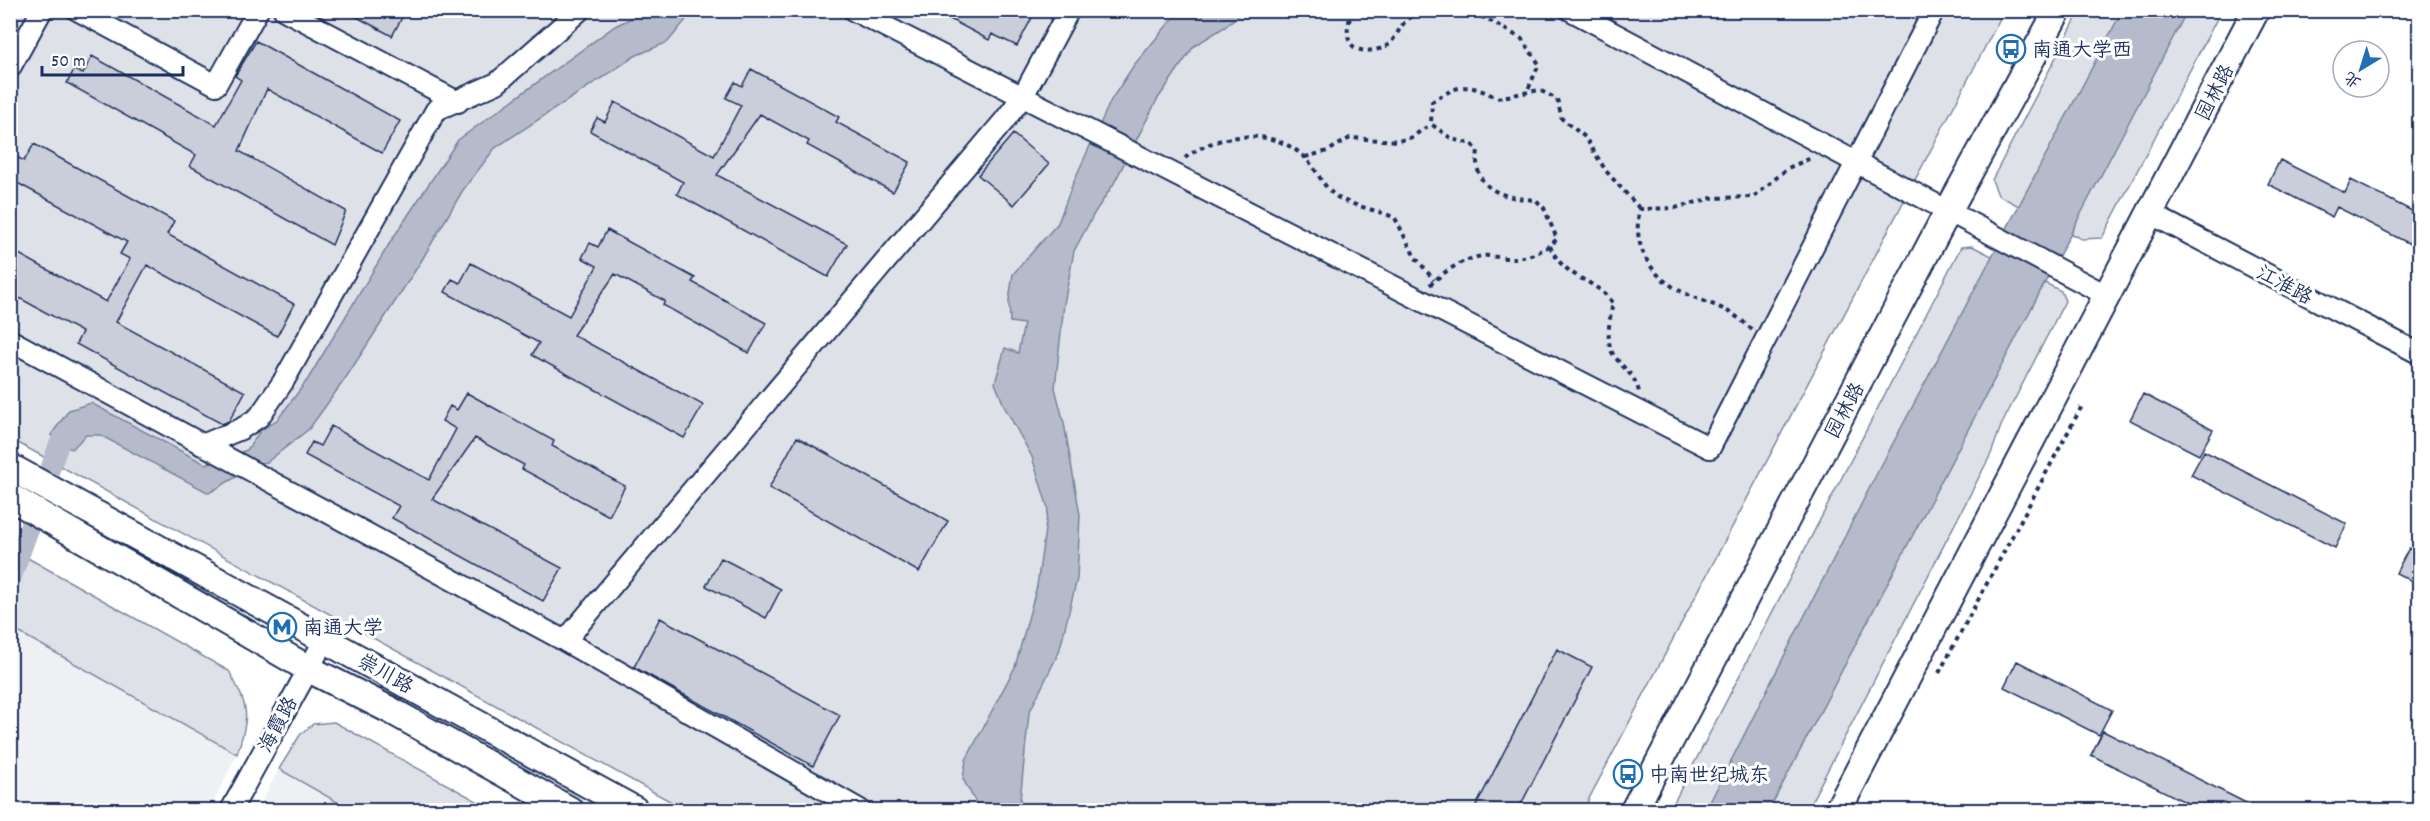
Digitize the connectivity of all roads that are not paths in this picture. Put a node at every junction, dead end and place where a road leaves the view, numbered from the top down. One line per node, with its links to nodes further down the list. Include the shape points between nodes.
1 (42, 10): 12 (street)
2 (77, 10): 3 (street, via 216,85)
3 (258, 10)
4 (284, 10): 14 (street)
5 (580, 10): 14 (street, via 497,83)
6 (853, 10): 13 (street)
7 (1069, 10): 13 (street)
8 (1570, 10): 15 (street)
9 (1934, 10): 15 (street)
10 (2058, 10): 16 (main road, 园林路)
11 (2256, 10): 17 (main road, 园林路)
12 (10, 68)
13 (1023, 96): 15 (street, via 1710,448); 25 (street)
14 (458, 102): 21 (street, via 436,110 283,382 259,417)
15 (1856, 163): 16 (street)
16 (1947, 213): 18 (street); 31 (main road, 园林路)
17 (2151, 214): 18 (main road, 园林路); 20 (street, 江淮路)
18 (2108, 296): 32 (main road, 园林路)
19 (10, 340): 21 (street)
20 (2420, 354)
21 (202, 445): 25 (street)
22 (10, 467): 24 (main road, 崇川路)
23 (10, 497): 26 (main road, 崇川路)
24 (325, 639): 26 (street, 海霞路); 29 (main road, 崇川路)
25 (565, 641): 30 (street)
26 (307, 668): 27 (street, 海霞路); 28 (main road, 崇川路)
27 (231, 810)
28 (570, 810)
29 (636, 810)
30 (860, 810)
31 (1634, 810)
32 (1838, 810)

